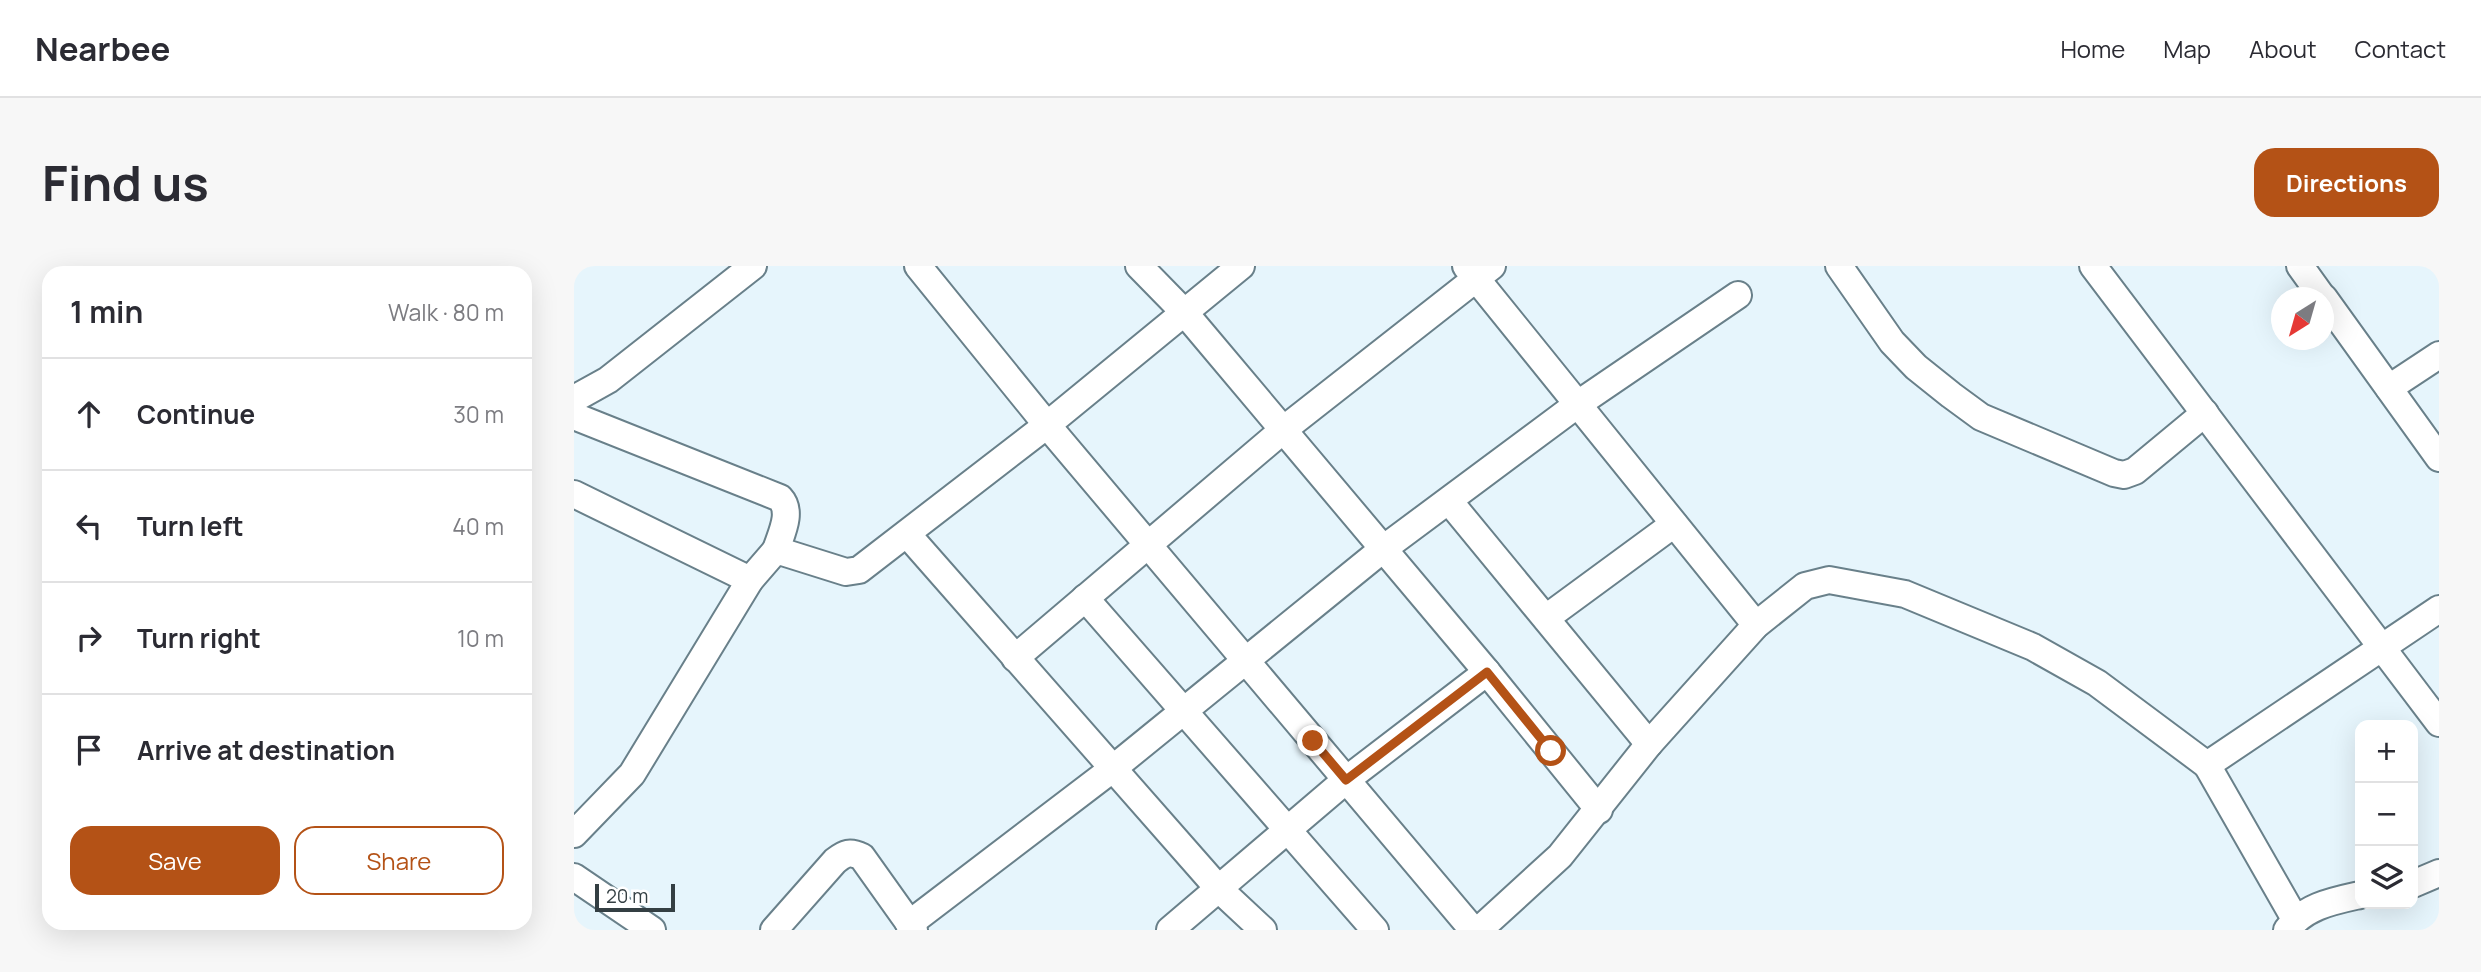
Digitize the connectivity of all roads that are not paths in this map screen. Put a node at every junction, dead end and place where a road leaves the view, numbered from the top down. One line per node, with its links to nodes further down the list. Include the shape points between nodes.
1 (753, 266): 15 (street, via 608,380)
2 (918, 266): 19 (street)
3 (1139, 266): 11 (street)
4 (1241, 266): 11 (street)
5 (1839, 266): 17 (street, via 1892,342 1961,402 1982,417 2114,473 2135,471)
6 (2093, 266): 17 (street)
7 (2300, 266): 9 (street)
8 (1478, 270): 16 (street); 20 (street)
9 (2315, 287)
10 (1738, 295): 16 (street)
11 (1184, 312): 19 (street); 20 (street)
12 (2334, 313): 14 (street)
13 (2439, 355): 14 (street)
14 (2389, 388): 21 (street)
15 (574, 399)
16 (1578, 404): 23 (street); 24 (street)
17 (2205, 413): 34 (street)
18 (574, 416): 28 (street, via 780,498 787,511)
19 (1047, 425): 25 (street); 26 (street)
20 (1283, 430): 26 (street); 27 (street)
21 (2439, 457)
22 (574, 495): 29 (street)
23 (1449, 501): 27 (street); 32 (street)
24 (1674, 524): 32 (street); 33 (street)
25 (906, 534): 28 (street, via 859,570 846,572); 35 (street)
26 (1147, 544): 30 (street); 36 (street)
27 (1384, 549): 36 (street); 37 (street)
28 (776, 550): 29 (street)
29 (750, 580): 46 (street, via 632,774)
30 (1085, 598): 35 (street); 38 (street)
31 (2439, 609): 34 (street)
32 (1546, 618): 40 (street)
33 (1756, 625): 40 (street); 41 (street, via 1805,586 1829,580 1905,594 2033,648 2097,683)
34 (2382, 646): 39 (street); 41 (street)
35 (1015, 658): 42 (street)
36 (1247, 662): 38 (street); 43 (street)
37 (1487, 672): 43 (street); 44 (street)
38 (1185, 710): 42 (street); 45 (street)
39 (2439, 723)
40 (1649, 744): 44 (street)
41 (2207, 765): 52 (street)
42 (1111, 770): 50 (street); 53 (street)
43 (1346, 780): 45 (street); 59 (street)
44 (1599, 810): 60 (street, via 1560,856)
45 (1288, 830): 50 (street); 58 (street)
46 (574, 834)
47 (2439, 873): 49 (street)
48 (574, 877): 54 (street)
49 (2418, 882)
50 (1219, 889): 56 (street); 57 (street)
51 (2355, 896): 52 (street, via 2320,905)
52 (2291, 925)
53 (911, 927): 55 (street, via 862,858 846,853)
54 (647, 929)
55 (774, 930)
56 (1170, 930)
57 (1263, 930)
58 (1375, 930)
59 (1473, 930)
60 (1479, 930)

